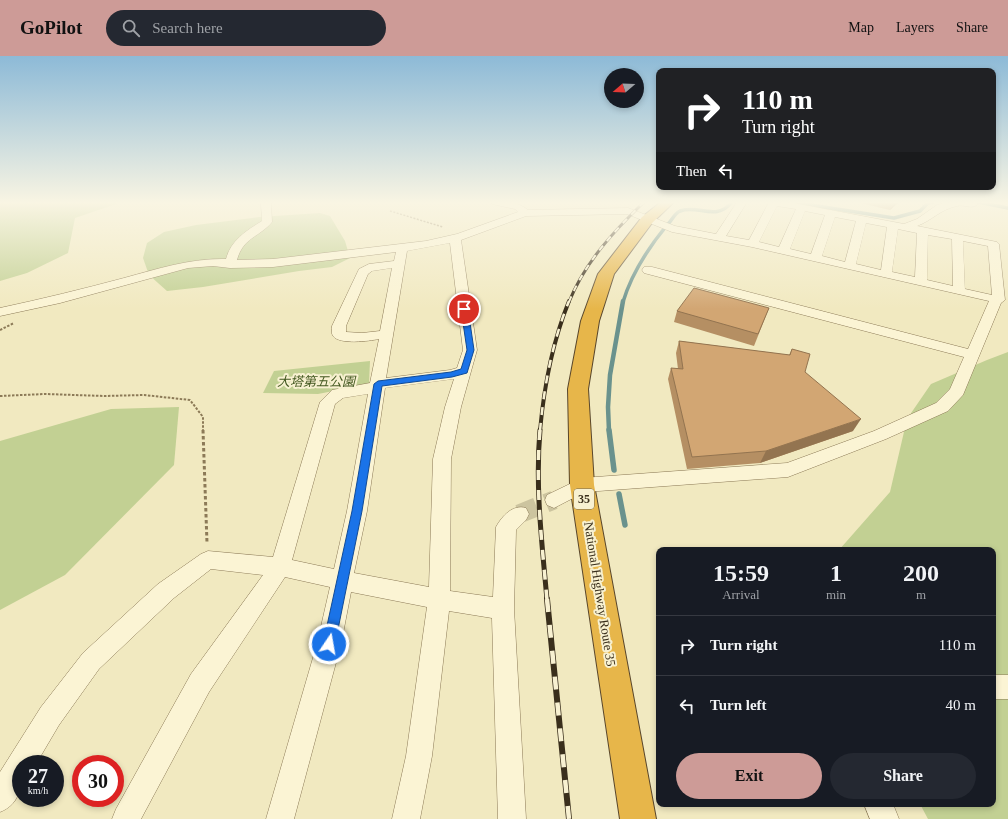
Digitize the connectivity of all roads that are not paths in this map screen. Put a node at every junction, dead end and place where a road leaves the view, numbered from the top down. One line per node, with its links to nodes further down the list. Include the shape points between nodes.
1 (957, 237): 24 (street)
2 (243, 238): 18 (street, via 232,252)
3 (453, 238): 15 (street)
4 (461, 238): 29 (street, via 470,350)
5 (627, 238): 31 (highway, National Highway Route 35 / 35, via 606,274 590,321 578,389)
6 (723, 238): 14 (street)
7 (755, 238): 14 (street)
8 (789, 238): 16 (street)
9 (822, 238): 17 (street)
10 (857, 238): 20 (street)
11 (891, 238): 22 (street)
12 (923, 238): 23 (street)
13 (960, 238): 25 (street, via 997,244 999,300)
14 (752, 244): 16 (street)
15 (402, 248): 18 (street, via 273,264); 19 (street)
16 (783, 251): 17 (street)
17 (815, 259): 20 (street)
18 (230, 264): 26 (street, via 213,262 188,265)
19 (399, 264): 27 (street); 27 (street, via 369,268 363,272 339,326 338,334 349,338)
20 (850, 266): 22 (street)
21 (648, 270): 28 (street)
22 (886, 274): 23 (street)
23 (921, 282): 24 (street)
24 (959, 291): 25 (street)
25 (996, 299): 28 (street)
26 (0, 312)
27 (385, 334): 30 (street)
28 (974, 355): 31 (street, via 957,391 942,406 880,436 788,470)
29 (464, 371): 30 (street); 36 (street, via 442,459)
30 (378, 386): 34 (street, via 338,394 328,402); 35 (street)
31 (582, 484): 32 (street); 46 (highway, National Highway Route 35 / 35)
32 (554, 500)
33 (519, 514): 37 (street, via 506,528)
34 (280, 567): 35 (street); 40 (street, via 208,560 166,591 91,661 50,716); 42 (street, via 200,683)
35 (343, 580): 36 (street); 43 (street, via 329,644)
36 (438, 599): 37 (street); 44 (street, via 419,756)
37 (503, 608): 45 (street)
38 (996, 687): 39 (street)
39 (1008, 687)
40 (0, 798)
41 (879, 807): 47 (street)
42 (126, 819)
43 (280, 819)
44 (406, 819)
45 (512, 819)
46 (638, 819)
47 (885, 819)

